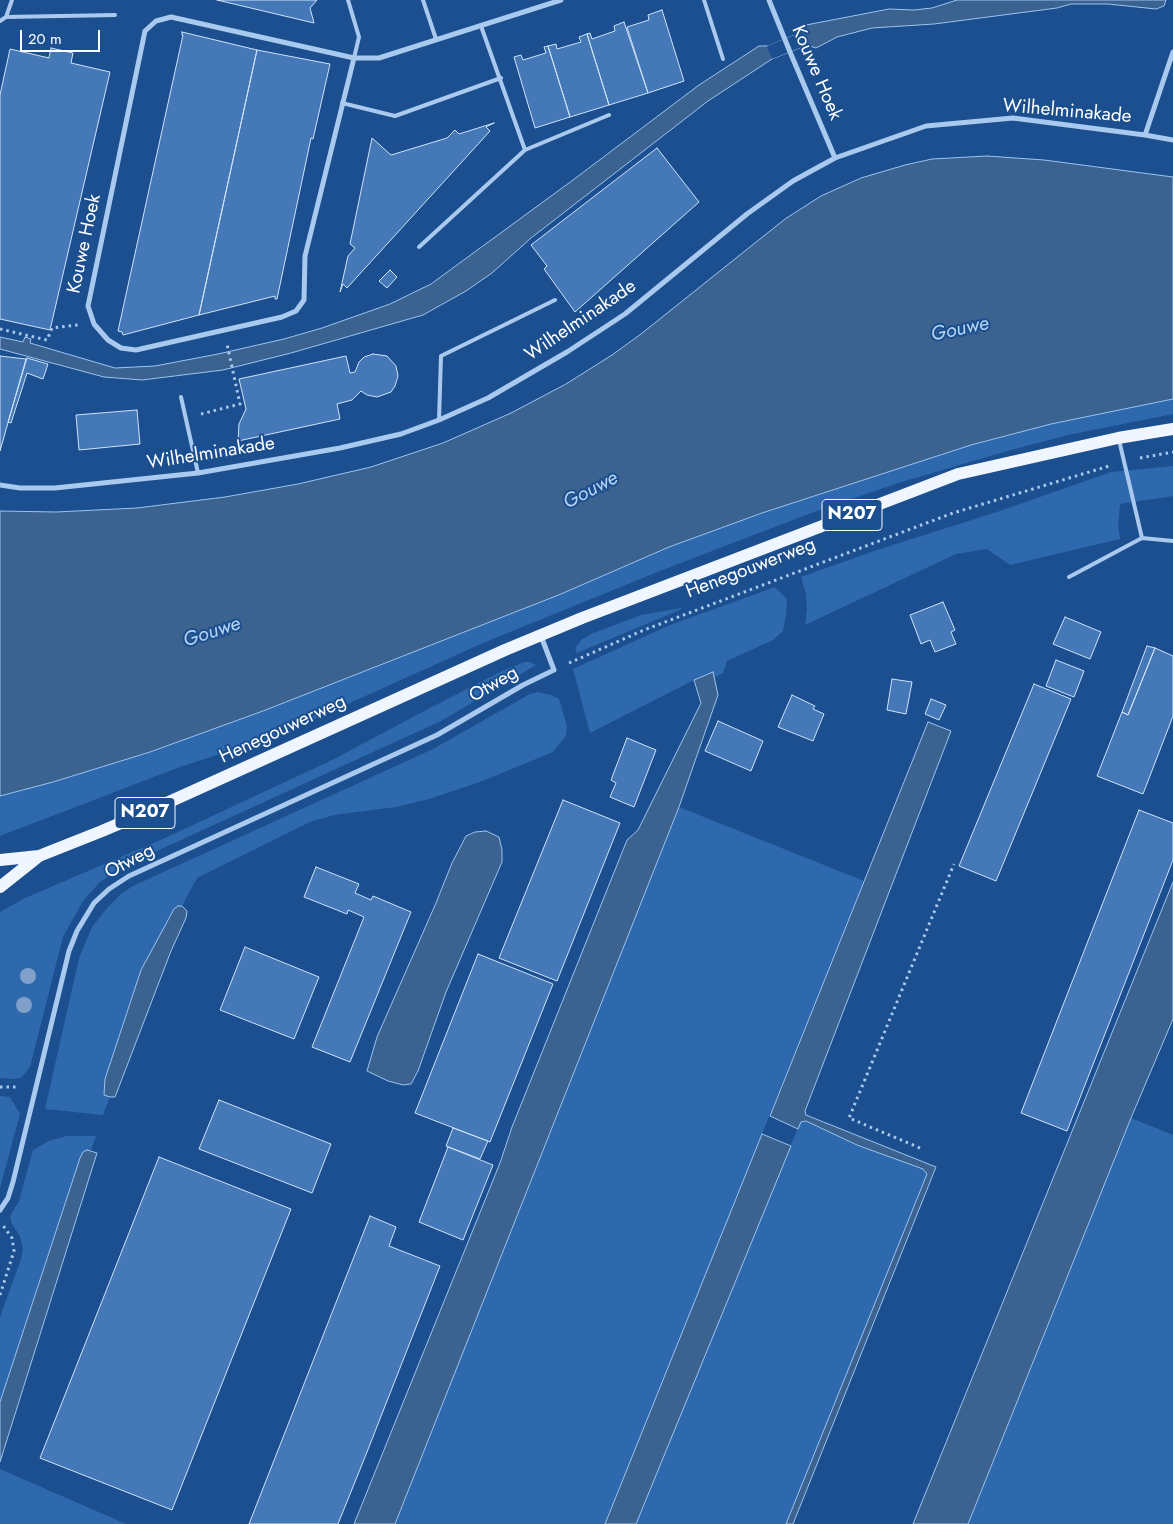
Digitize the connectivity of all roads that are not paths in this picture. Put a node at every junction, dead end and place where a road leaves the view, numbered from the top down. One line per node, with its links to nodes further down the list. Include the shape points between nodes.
1 (12, 0): 8 (lane)
2 (348, 0): 13 (lane, via 359,37)
3 (423, 0): 11 (lane)
4 (561, 0): 10 (street, Kouwe Hoek)
5 (704, 0): 14 (lane)
6 (770, 0): 21 (street, Kouwe Hoek)
7 (115, 15): 8 (lane)
8 (6, 17): 9 (lane)
9 (0, 21)
10 (481, 26): 11 (street, Kouwe Hoek); 15 (lane)
11 (436, 39): 13 (street, Kouwe Hoek, via 379,58)
12 (1173, 52): 18 (street)
13 (354, 58): 16 (street); 16 (street, Kouwe Hoek, via 171,17 156,21 145,31 88,306 94,324 108,340 121,348 136,350 282,317 296,311 304,300 305,256)
14 (723, 59)
15 (501, 78): 16 (lane, via 395,116); 20 (lane)
16 (342, 103)
17 (609, 115): 20 (lane)
18 (1145, 135): 19 (street, Wilhelminakade); 21 (street, Wilhelminakade, via 1013,118 926,126)
19 (1173, 140)
20 (525, 150): 22 (lane)
21 (835, 158): 25 (street, Wilhelminakade, via 794,181 747,214 625,314 488,398)
22 (419, 247)
23 (555, 300): 25 (lane, via 441,356)
24 (181, 397): 28 (lane)
25 (439, 420): 28 (street, Wilhelminakade, via 401,434 340,448)
26 (1173, 429): 27 (main road, Henegouwerweg / N207)
27 (1118, 438): 30 (lane); 33 (main road, Henegouwerweg / N207, via 958,474)
28 (198, 473): 29 (street, Wilhelminakade, via 55,488 20,488)
29 (0, 484)
30 (1142, 538): 31 (lane); 32 (lane)
31 (1173, 541)
32 (1069, 577)
33 (541, 635): 34 (main road, Henegouwerweg / N207, via 149,811); 37 (street, Otweg, via 554,670 437,735 130,876 109,889 88,911 70,946 13,1182)
34 (39, 856): 35 (main road, Henegouwerweg / N207); 36 (main road, Henegouwerweg / N207)
35 (0, 860)
36 (0, 887)
37 (0, 1210)

